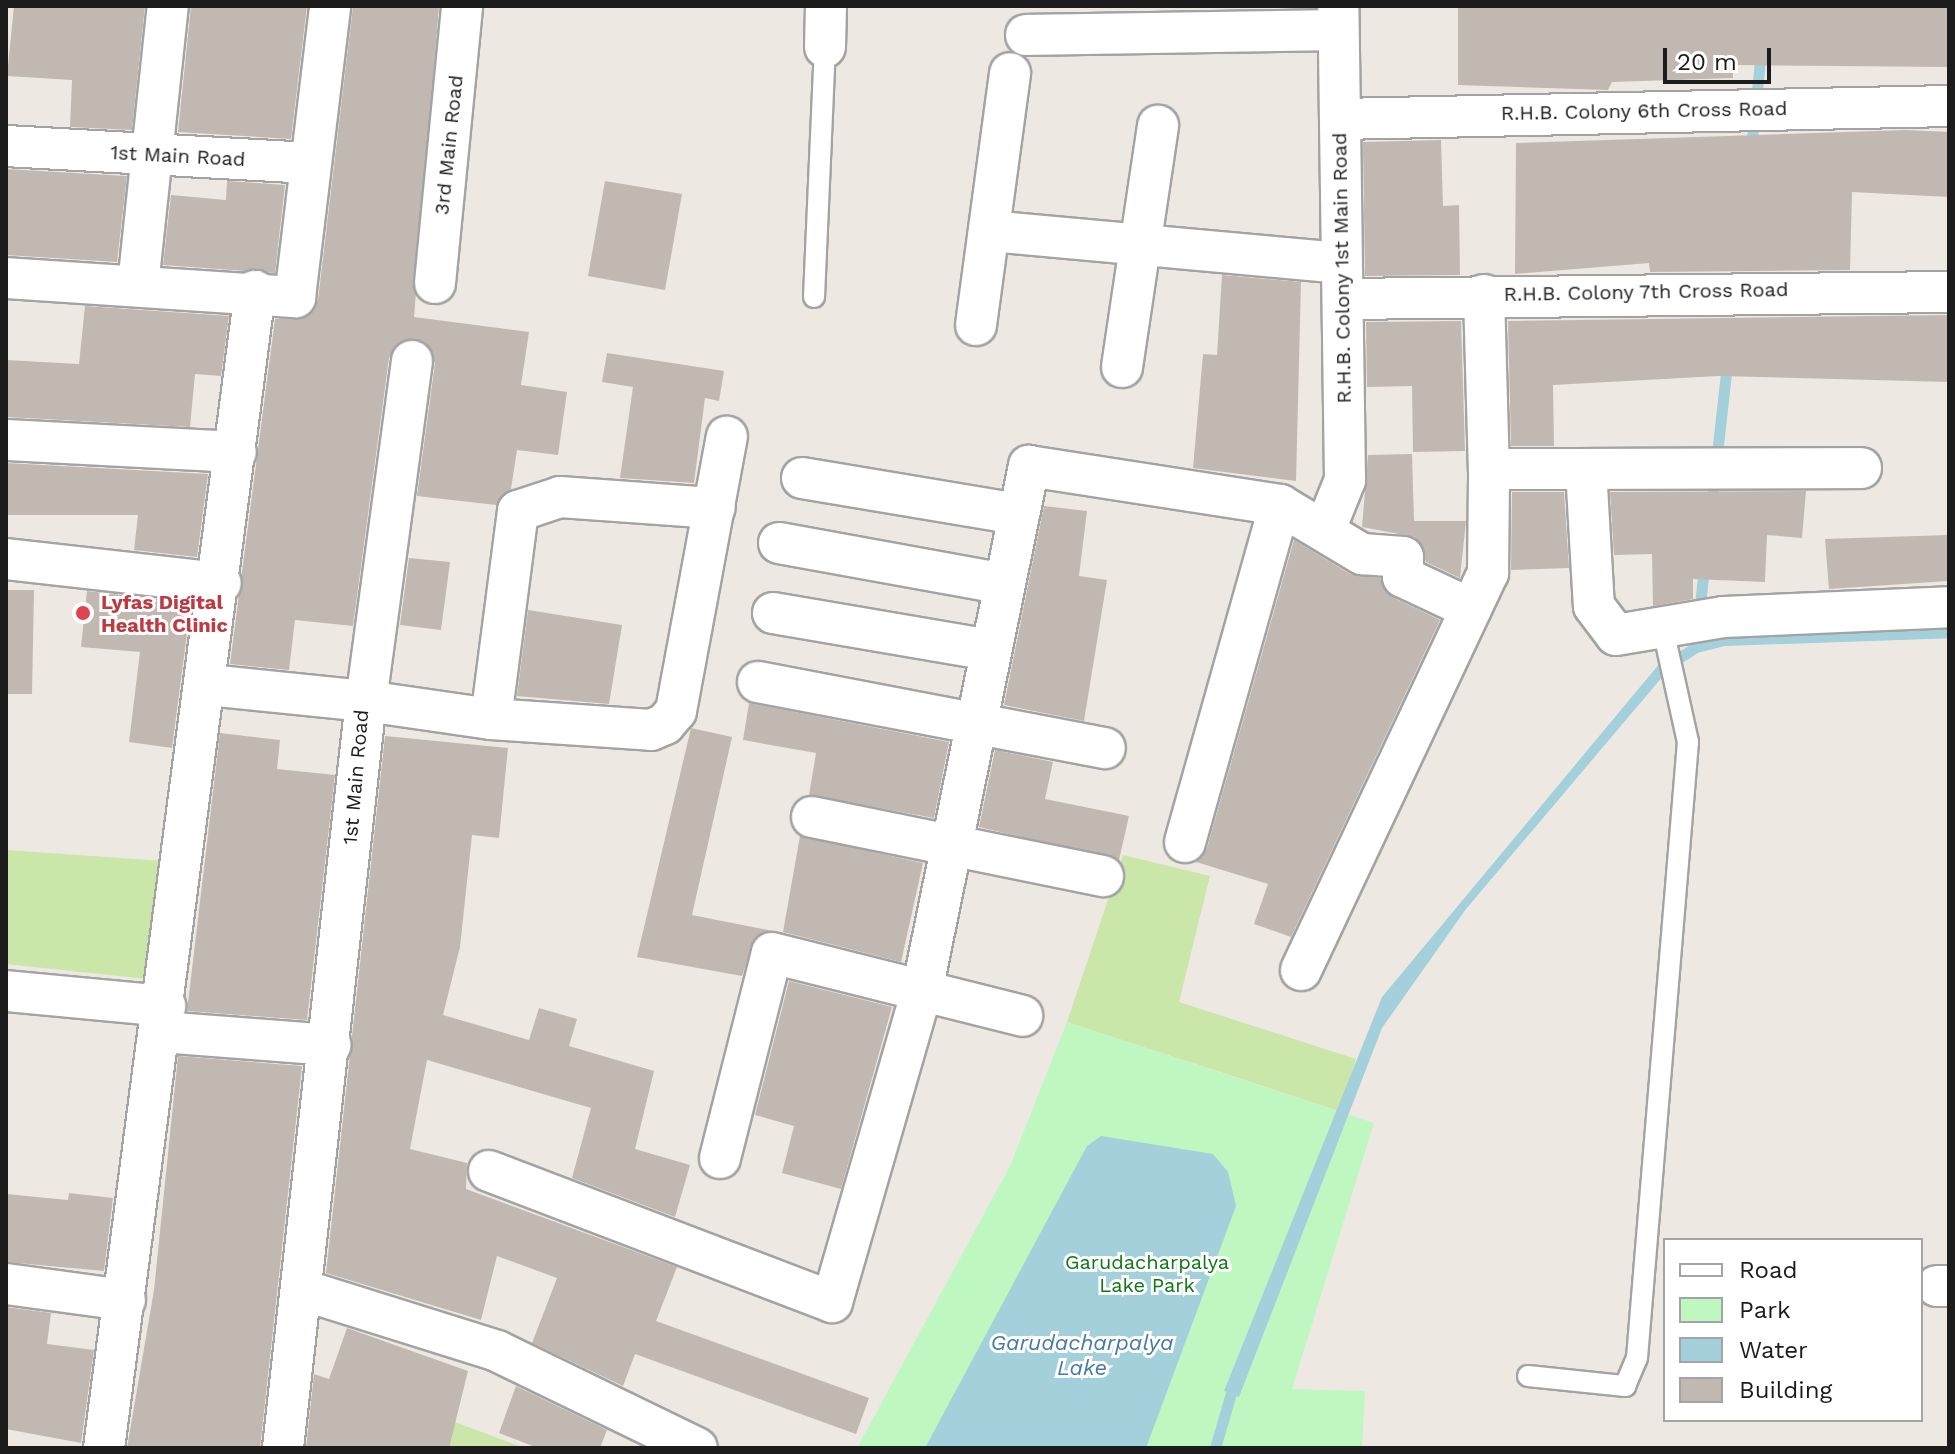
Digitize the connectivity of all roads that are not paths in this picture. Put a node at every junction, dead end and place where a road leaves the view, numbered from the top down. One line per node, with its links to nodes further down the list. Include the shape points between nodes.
1 (168, 6): 13 (street)
2 (330, 6): 14 (street)
3 (462, 6): 19 (street, 3rd Main Road)
4 (826, 6): 7 (street)
5 (1338, 18): 6 (street); 10 (street, R.H.B. Colony 1st Main Road)
6 (1026, 35)
7 (825, 47): 24 (lane)
8 (1010, 73): 15 (street)
9 (1949, 106): 10 (street, R.H.B. Colony 6th Cross Road)
10 (1340, 119): 18 (street, R.H.B. Colony 1st Main Road)
11 (1158, 126): 16 (street)
12 (6, 146): 13 (street, 1st Main Road)
13 (153, 154): 14 (street, 1st Main Road); 20 (street)
14 (309, 163): 21 (street, via 295,297)
15 (989, 231): 16 (street, R.H.B. Colony 7th Cross Road); 25 (street)
16 (1140, 250): 18 (street, R.H.B. Colony 7th Cross Road); 27 (street)
17 (6, 278): 20 (street)
18 (1342, 281): 23 (street, R.H.B. Colony 7th Cross Road); 38 (street, R.H.B. Colony 1st Main Road, via 1345,480)
19 (435, 283)
20 (138, 285): 21 (street)
21 (255, 291): 30 (street)
22 (1949, 292): 23 (street, R.H.B. Colony 7th Cross Road)
23 (1484, 295): 32 (street)
24 (814, 297)
25 (976, 325)
26 (412, 361): 50 (street)
27 (1122, 367)
28 (727, 437): 36 (street)
29 (6, 440): 30 (street)
30 (236, 452): 41 (street)
31 (1861, 468): 33 (street)
32 (1489, 469): 33 (street); 44 (street, via 1488,573)
33 (1586, 469): 46 (street, via 1594,606 1616,635)
34 (802, 478): 37 (street)
35 (1280, 505): 37 (street, via 1029,466); 38 (street); 55 (street)
36 (715, 508): 51 (street, via 676,711 665,724 651,730); 51 (street, via 560,497 518,511)
37 (1016, 514): 42 (street)
38 (1326, 527): 44 (street, via 1362,554 1403,557 1403,577)
39 (779, 543): 42 (street)
40 (6, 559): 41 (street)
41 (221, 583): 49 (street)
42 (1004, 584): 47 (street)
43 (1949, 607): 46 (street, via 1724,617)
44 (1471, 609): 58 (street)
45 (773, 613): 47 (street)
46 (1663, 629): 69 (lane, via 1688,742 1637,1358 1625,1386)
47 (990, 650): 52 (street)
48 (758, 682): 52 (street)
49 (208, 685): 50 (street, 1st Main Road); 62 (street)
50 (366, 701): 51 (street); 63 (street, 1st Main Road)
51 (491, 719)
52 (974, 723): 53 (street); 56 (street)
53 (1105, 748)
54 (812, 817): 56 (street)
55 (1185, 842)
56 (951, 845): 57 (street); 60 (street)
57 (1103, 876)
58 (1301, 970)
59 (6, 991): 62 (street)
60 (922, 991): 61 (street); 64 (street, via 772,953); 65 (street, via 832,1302)
61 (1022, 1016)
62 (163, 1019): 63 (street); 68 (street)
63 (330, 1045): 67 (street, 1st Main Road)
64 (720, 1158)
65 (489, 1171)
66 (6, 1284): 68 (street)
67 (306, 1291): 71 (street, 1st Main Road); 72 (street, via 497,1351)
68 (125, 1300): 70 (street)
69 (1528, 1376)
70 (104, 1448)
71 (283, 1448)
72 (697, 1448)

